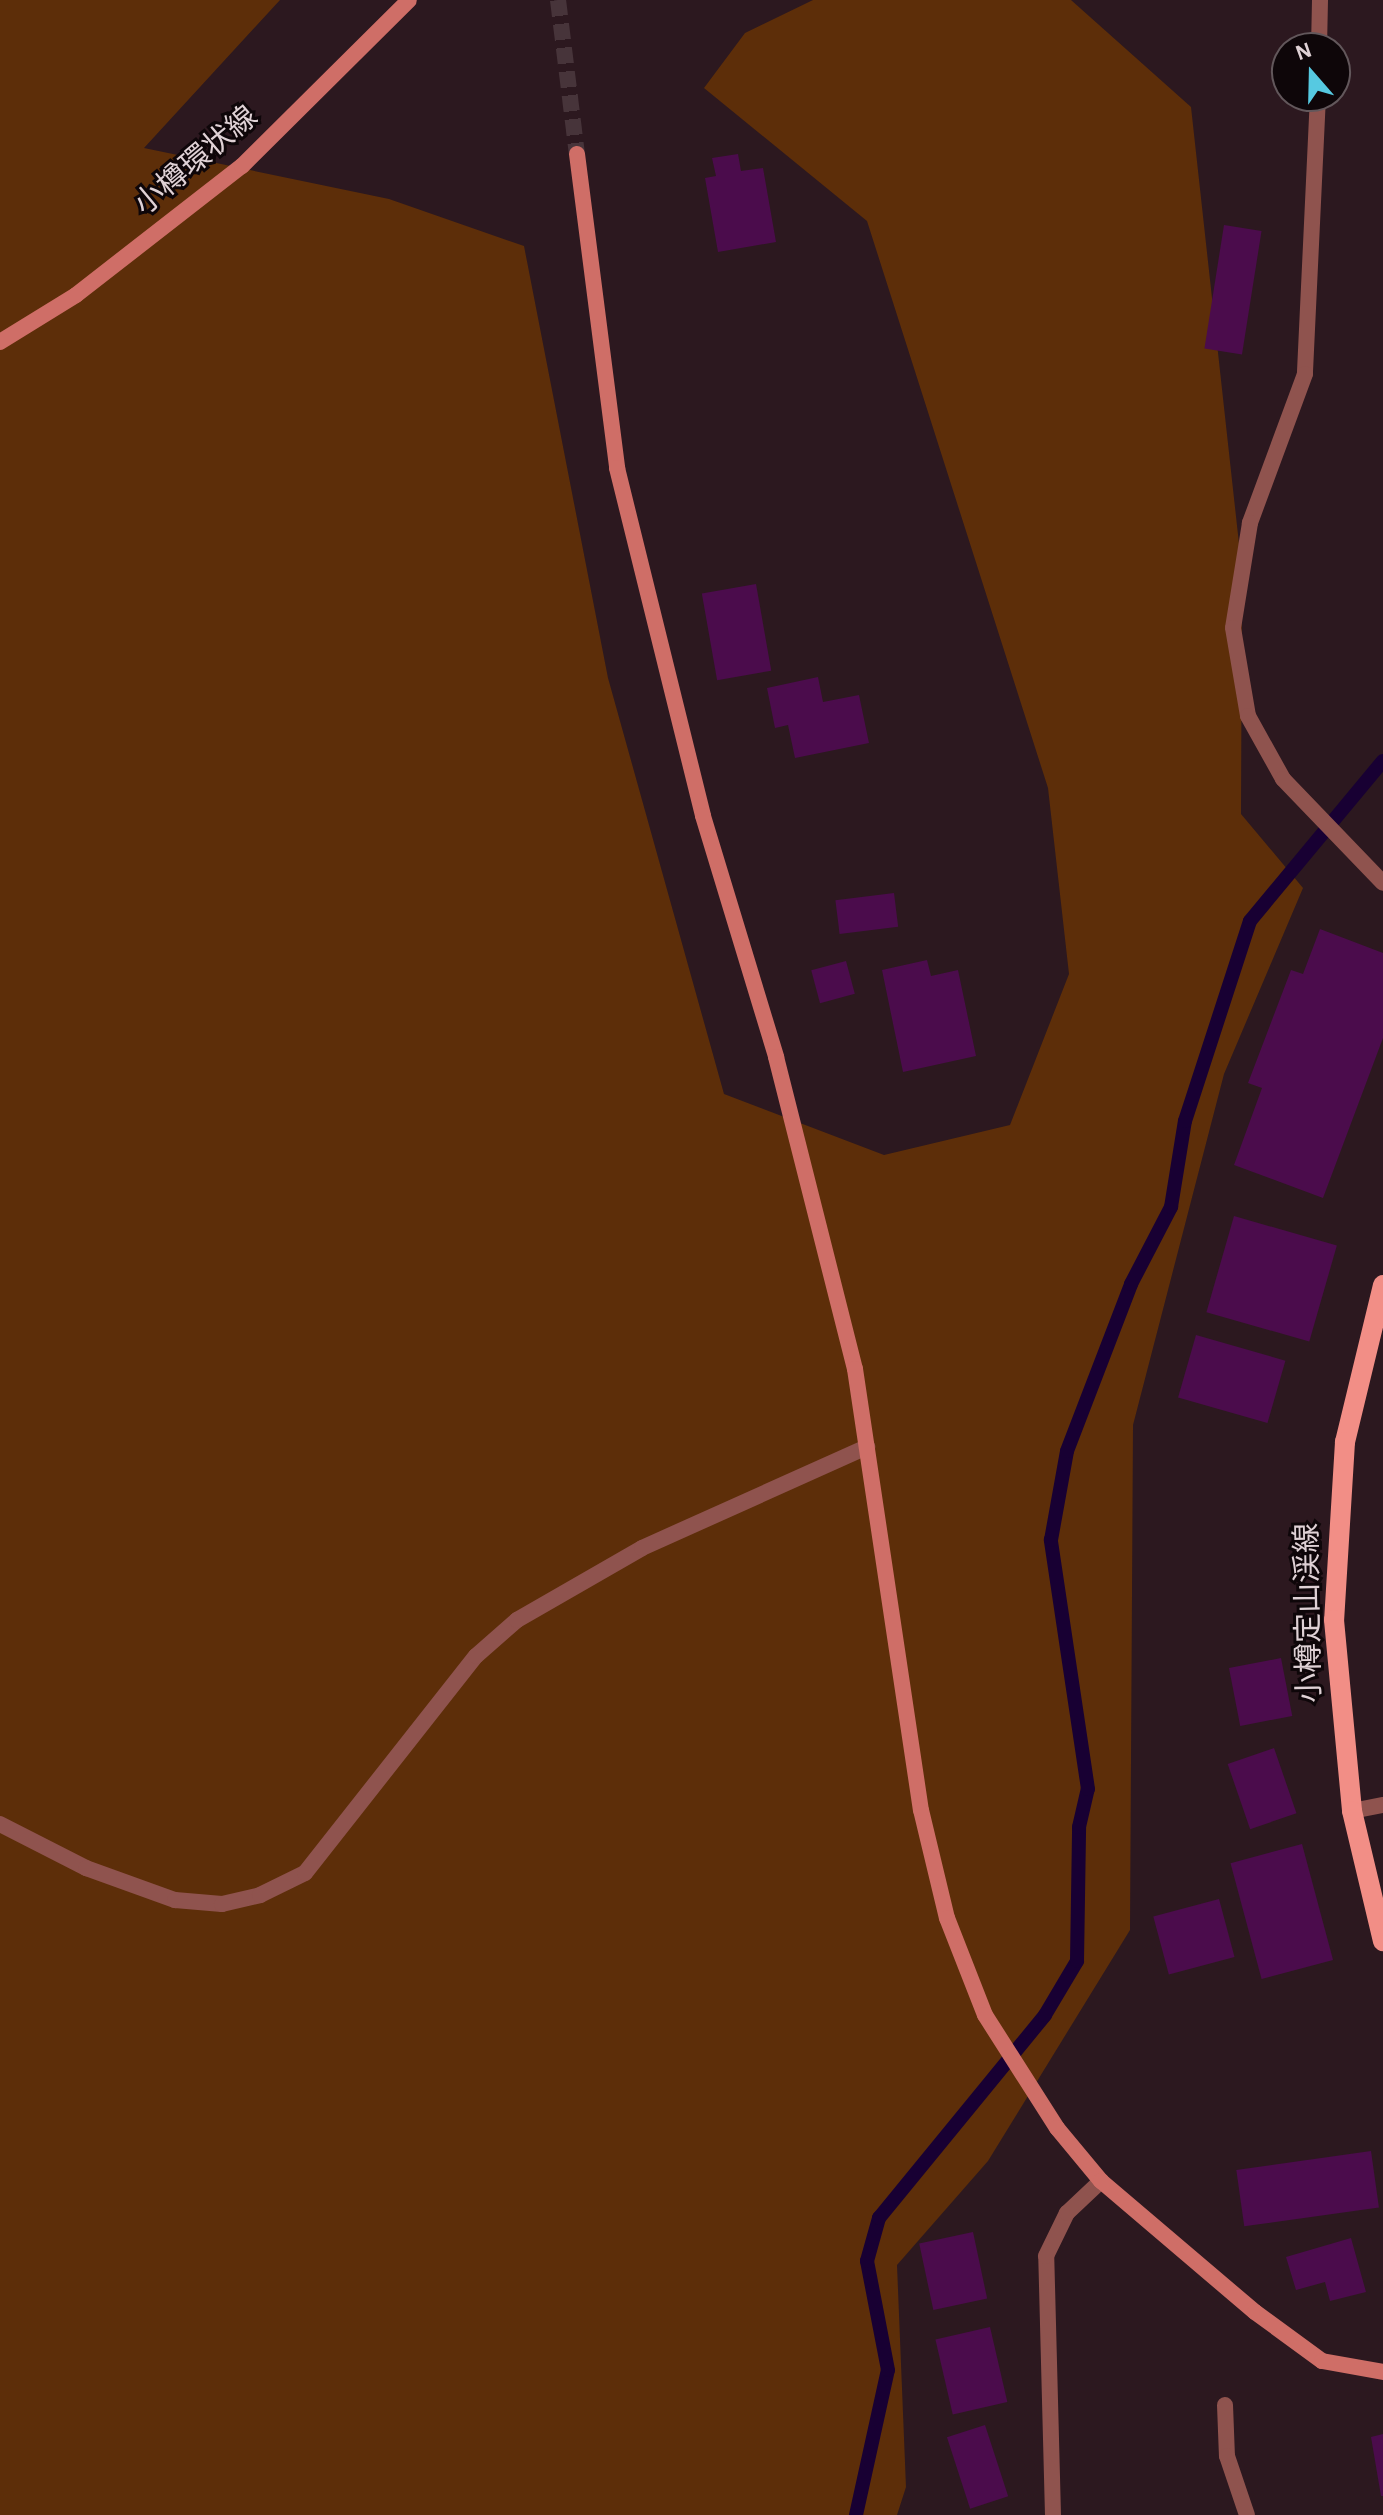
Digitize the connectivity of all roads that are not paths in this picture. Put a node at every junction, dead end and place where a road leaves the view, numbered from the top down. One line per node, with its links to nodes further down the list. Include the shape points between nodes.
1 (409, 0): 6 (street, 小樽環状線, via 242,166 76,295)
2 (1320, 0): 3 (street)
3 (1319, 32)
4 (1317, 112): 7 (street, via 1305,374 1250,523 1233,628 1248,716 1283,779)
5 (577, 154): 9 (street, via 617,468 703,816 776,1057 855,1369)
6 (0, 342)
7 (1377, 877)
8 (1383, 1285): 11 (main road, 小樽定山渓線, via 1345,1442 1337,1512 1334,1620)
9 (867, 1447): 12 (street, via 642,1548 517,1620 476,1656 305,1873 260,1895 222,1904 175,1900 86,1868); 14 (street, via 921,1810 947,1918 985,2015 1057,2128)
10 (1383, 1805): 11 (street)
11 (1352, 1811): 13 (main road, 小樽定山渓線)
12 (0, 1824)
13 (1383, 1941)
14 (1101, 2181): 15 (street, via 1255,2312 1322,2361); 17 (street, via 1067,2213 1046,2256)
15 (1383, 2372)
16 (1225, 2405): 18 (street, via 1227,2456)
17 (1053, 2515)
18 (1247, 2515)

